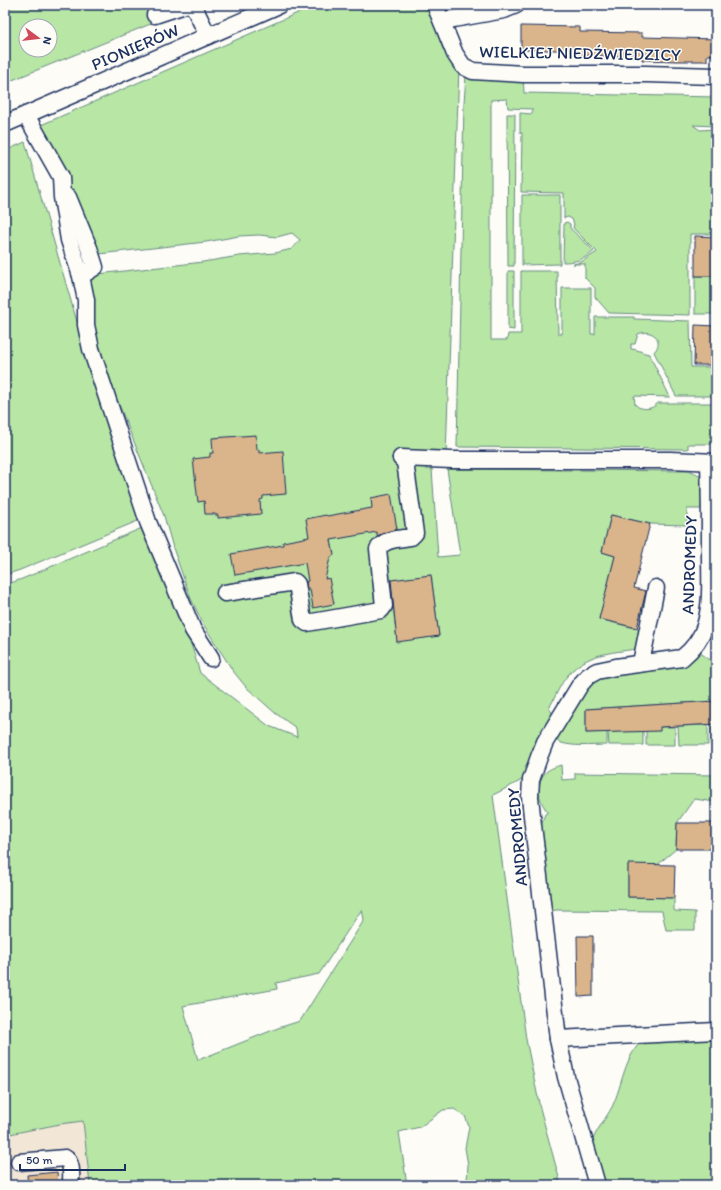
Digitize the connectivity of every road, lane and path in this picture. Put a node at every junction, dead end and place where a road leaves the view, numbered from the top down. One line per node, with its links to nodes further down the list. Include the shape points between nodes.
1 (186, 5): 6 (street)
2 (193, 5): 8 (street)
3 (279, 5): 8 (street, PIONIERÓW)
4 (435, 5): 7 (street, WIELKIEJ NIEDŹWIEDZICY)
5 (516, 5): 7 (street, via 504,10)
6 (155, 15)
7 (442, 21): 9 (street, WIELKIEJ NIEDŹWIEDZICY, via 455,54 463,66 473,71)
8 (208, 36): 10 (street, PIONIERÓW)
9 (716, 76)
10 (26, 115): 11 (street, PIONIERÓW); 15 (street, via 61,176 89,248 95,267 81,276 91,349 148,522 193,630)
11 (5, 124)
12 (713, 463): 14 (street, via 670,460 401,458 405,462 415,533 411,537 385,542 378,549 384,606 381,610 307,623 303,620 295,582); 18 (street, ANDROMEDY, via 709,608 699,640 682,658 616,667 597,671 588,676 545,742 530,780)
13 (656, 588): 16 (street)
14 (225, 593)
15 (211, 658)
16 (642, 658)
17 (716, 1031): 18 (street)
18 (558, 1039): 21 (street, ANDROMEDY, via 566,1077)
19 (19, 1162): 20 (street, via 65,1158 70,1163)
20 (71, 1185)
21 (597, 1185)

